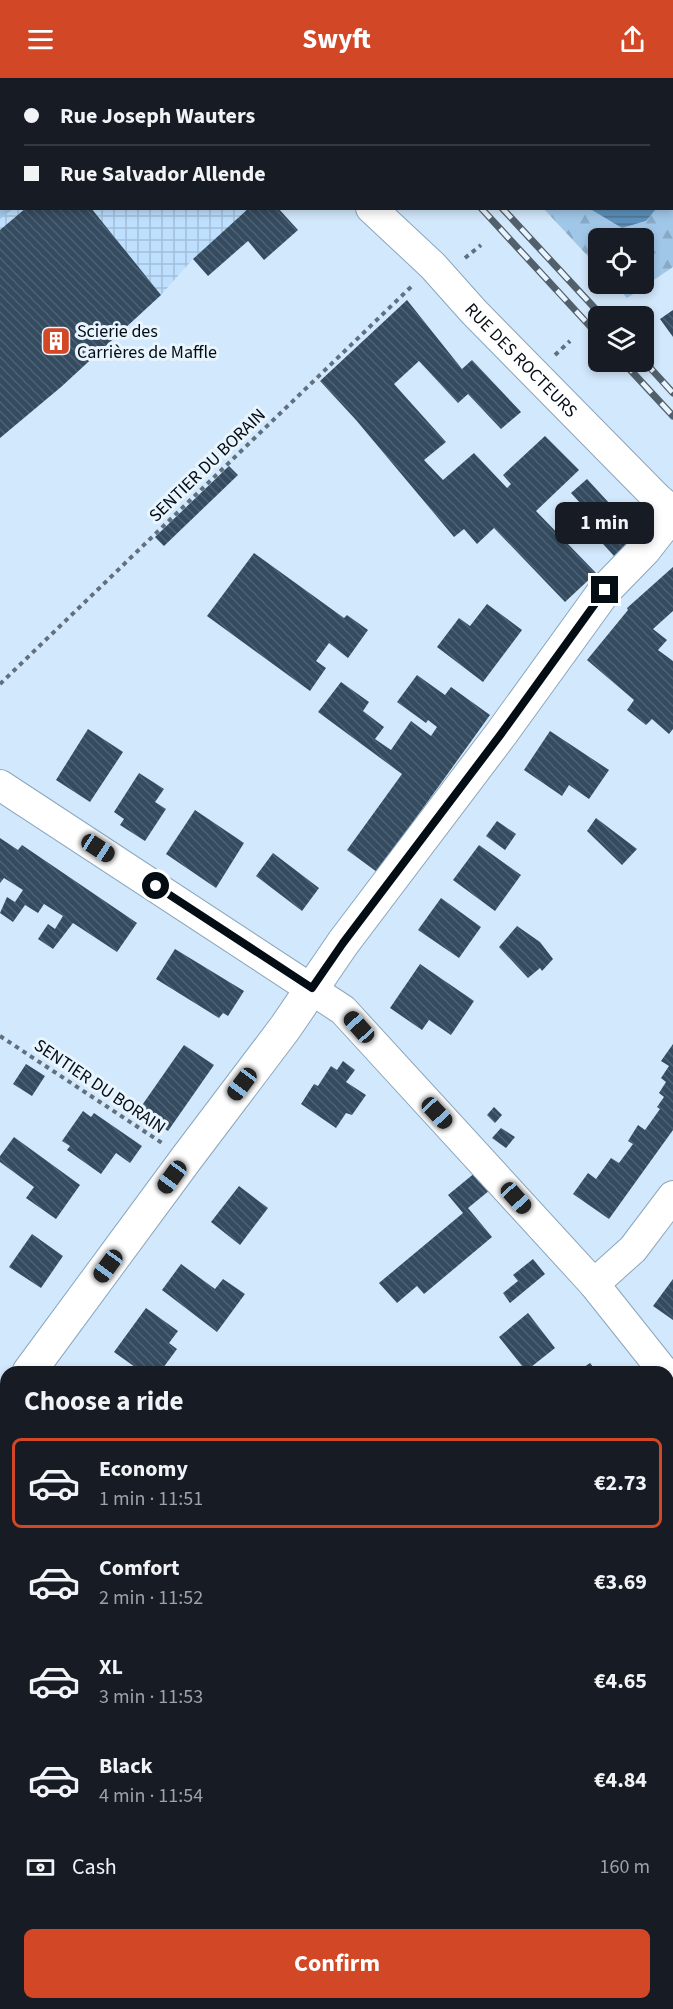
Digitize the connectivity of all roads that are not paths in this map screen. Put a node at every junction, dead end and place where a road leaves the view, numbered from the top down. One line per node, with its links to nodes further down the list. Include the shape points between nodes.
1 (373, 210): 2 (street, RUE DES ROCTEURS, via 433,266)
2 (673, 512): 4 (street, via 644,550 605,590)
3 (0, 785): 4 (street)
4 (312, 988): 6 (street, via 343,1010); 7 (street)
5 (673, 1196): 6 (street, via 633,1249)
6 (594, 1284): 8 (street)
7 (34, 1366)
8 (659, 1366)

